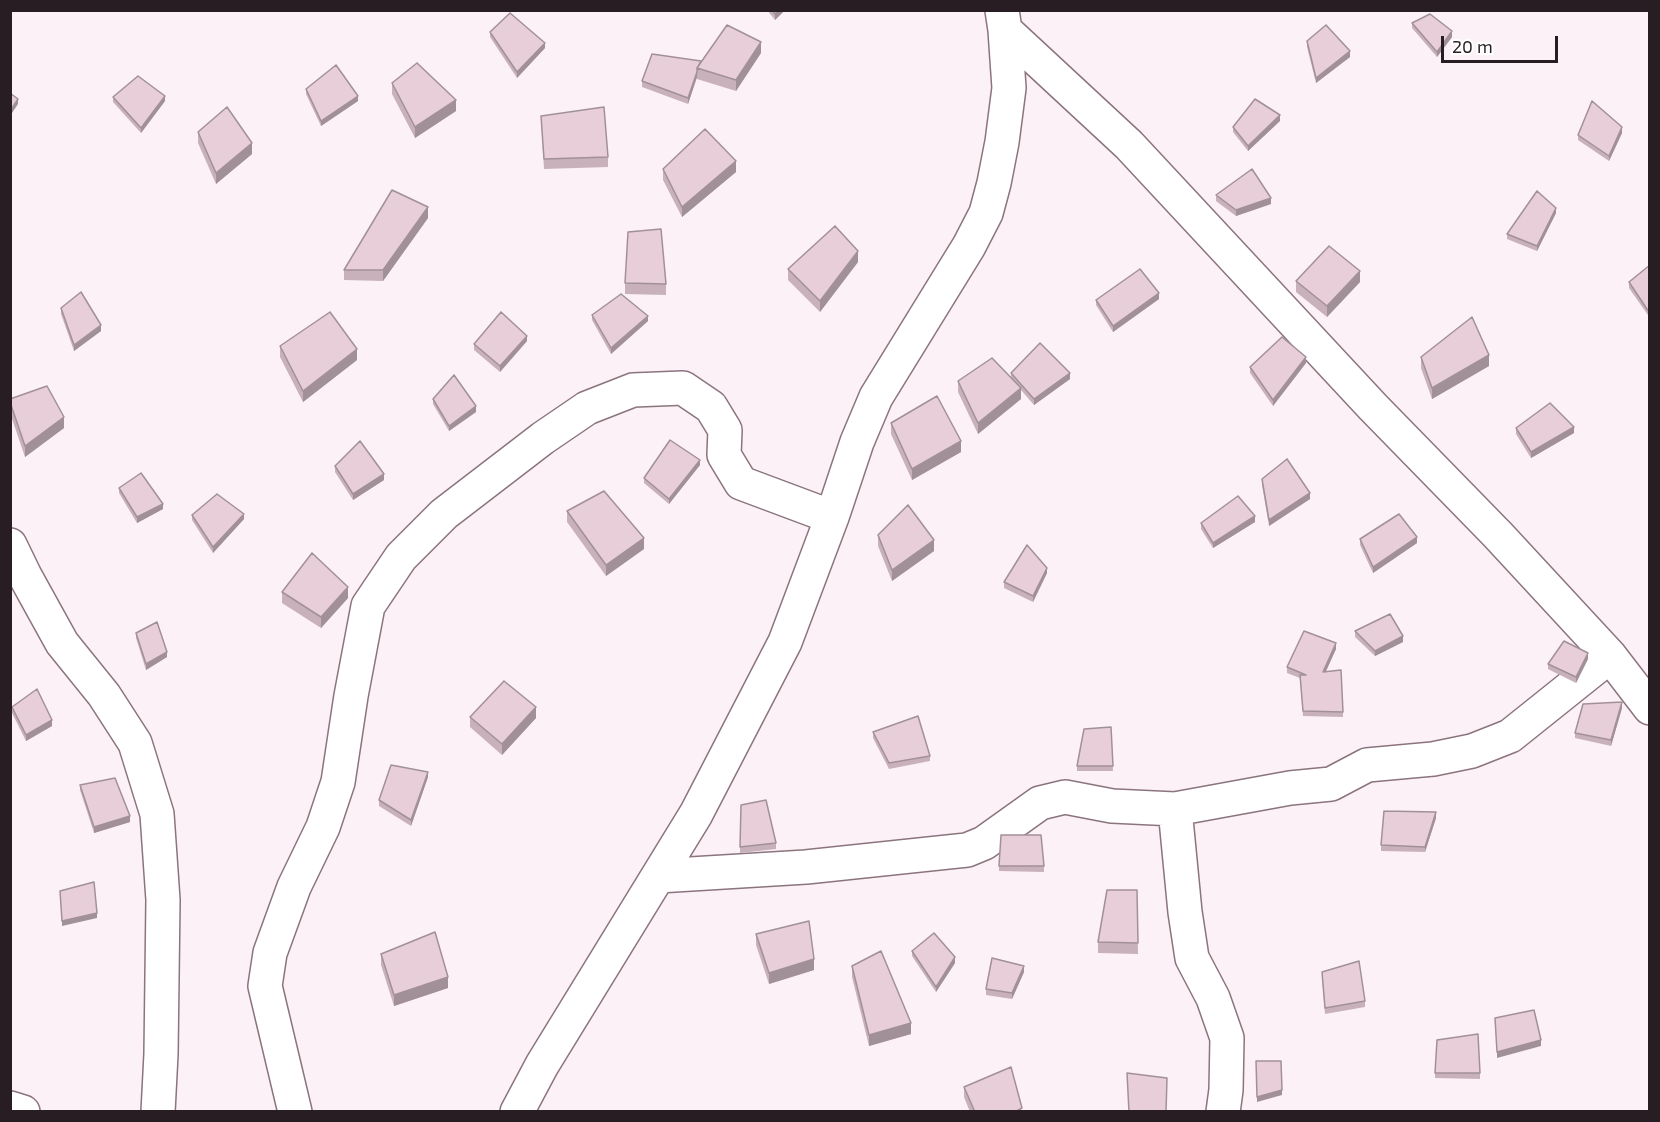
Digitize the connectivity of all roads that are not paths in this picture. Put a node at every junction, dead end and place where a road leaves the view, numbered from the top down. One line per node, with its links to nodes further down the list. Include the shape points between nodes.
1 (1003, 20): 2 (street, via 1009,87 986,213 876,397); 4 (street, via 1129,145)
2 (832, 517): 7 (street, via 785,642 696,814); 11 (street, via 741,483 724,455 725,430 711,406 683,388 633,390 586,408 543,438 444,514 400,557 368,606 338,782 270,953 265,986)
3 (10, 545): 10 (street, via 62,643 104,695 135,743 157,814 163,900)
4 (1610, 656): 5 (street); 6 (street, via 1510,736 1472,751 1367,765 1331,784)
5 (1650, 708)
6 (1174, 809): 7 (street, via 1112,806 1065,797 1040,803 984,843 967,850 806,867); 13 (street, via 1192,958 1213,998 1227,1038)
7 (658, 876): 12 (street)
8 (10, 1108): 9 (street)
9 (23, 1112)
10 (158, 1112)
11 (295, 1112)
12 (517, 1112)
13 (1223, 1112)

